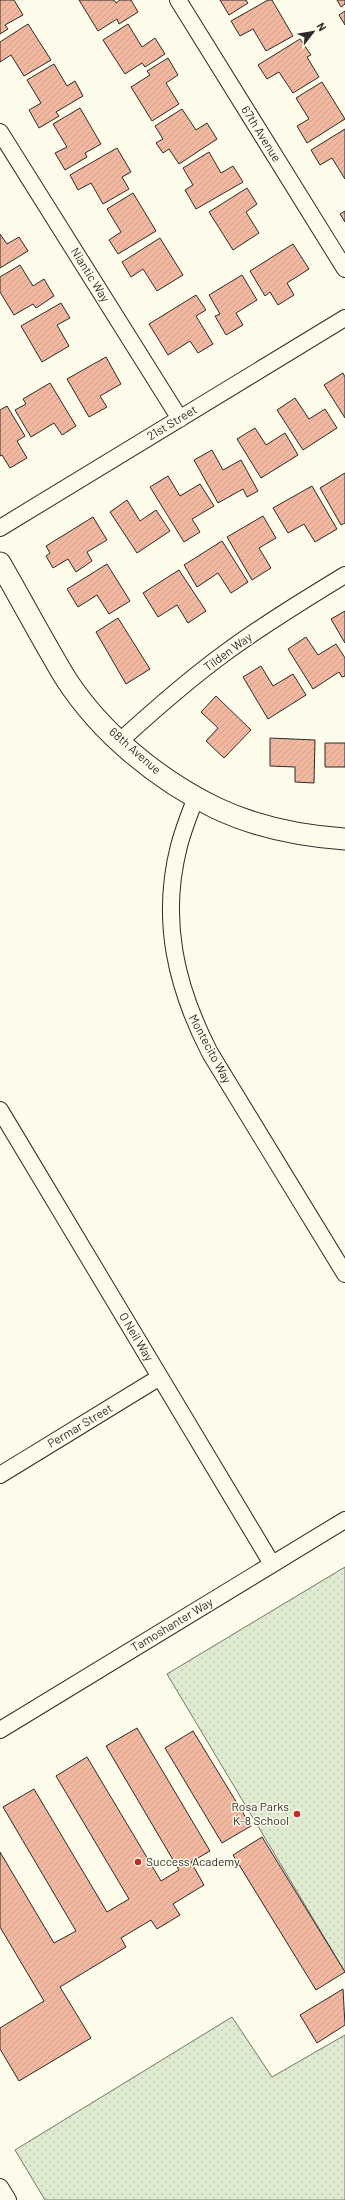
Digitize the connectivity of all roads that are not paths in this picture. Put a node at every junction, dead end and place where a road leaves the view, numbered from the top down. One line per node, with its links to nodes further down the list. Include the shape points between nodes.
1 (178, 0): 3 (street, 67th Avenue)
2 (0, 132): 5 (street, Niantic Way)
3 (345, 269)
4 (345, 318): 5 (street, 21st Street)
5 (180, 419): 6 (street, 21st Street)
6 (0, 528)
7 (0, 563): 9 (street, 68th Avenue, via 67,679 92,712)
8 (345, 575): 9 (street, Tilden Way, via 224,653)
9 (120, 741): 10 (street, 68th Avenue, via 151,768)
10 (196, 797): 11 (street, 68th Avenue, via 256,823 288,832); 13 (street, Montecito Way, via 179,846 172,883 171,921 181,986 210,1053)
11 (345, 839)
12 (0, 1110): 14 (street, O Neil Way)
13 (345, 1274)
14 (160, 1377): 15 (street, Permar Street); 17 (street, O Neil Way)
15 (0, 1475)
16 (345, 1520): 17 (street, Tamoshanter Way)
17 (272, 1564): 18 (street, Tamoshanter Way)
18 (0, 1730)
19 (0, 2188): 20 (street)
20 (8, 2200)

